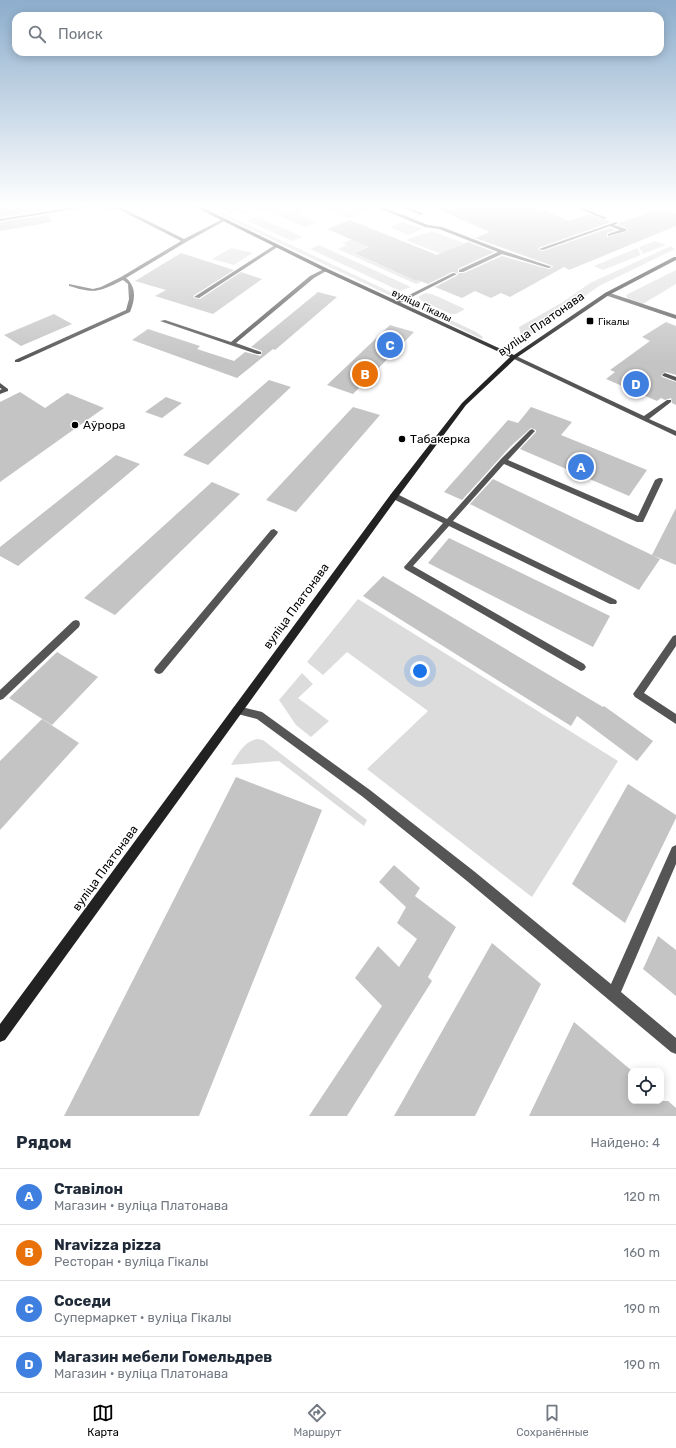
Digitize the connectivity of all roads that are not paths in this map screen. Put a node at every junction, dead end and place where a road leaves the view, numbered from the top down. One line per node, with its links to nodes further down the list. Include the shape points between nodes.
1 (157, 257): 11 (lane)
2 (259, 257): 14 (lane)
3 (299, 257): 8 (main road, вуліца Гікалы)
4 (491, 257): 9 (lane)
5 (517, 257): 7 (lane)
6 (676, 258): 13 (main road, вуліца Платонава)
7 (550, 268)
8 (326, 270): 15 (main road, вуліца Гікалы); 18 (lane, via 312,277)
9 (461, 271)
10 (455, 274): 15 (lane)
11 (123, 278): 12 (lane, via 98,291 88,291); 21 (lane, via 130,284 132,299 128,311)
12 (71, 285)
13 (607, 294): 16 (lane); 20 (main road, вуліца Платонава)
14 (197, 297)
15 (396, 303): 20 (main road, вуліца Гікалы)
16 (676, 317)
17 (163, 321): 18 (lane)
18 (232, 344): 19 (lane)
19 (260, 353)
20 (514, 358): 27 (lane); 32 (main road, вуліца Платонава, via 464,404)
21 (17, 361)
22 (665, 375): 23 (lane)
23 (676, 379)
24 (0, 385): 25 (lane, via 6,390)
25 (0, 392)
26 (669, 401): 27 (lane)
27 (645, 419): 29 (lane)
28 (532, 431): 30 (lane)
29 (676, 434)
30 (503, 461): 31 (lane, via 640,520); 33 (lane)
31 (659, 480)
32 (394, 496): 33 (lane); 41 (main road, вуліца Платонава)
33 (449, 523): 35 (lane); 38 (lane, via 408,567)
34 (274, 532): 39 (lane)
35 (613, 602)
36 (76, 624): 40 (lane)
37 (676, 639): 42 (lane, via 638,694)
38 (581, 667)
39 (159, 670)
40 (0, 696)
41 (237, 710): 44 (lane, via 259,715 299,743 408,827); 45 (main road, вуліца Платонава)
42 (676, 720)
43 (676, 851): 44 (lane)
44 (613, 995): 46 (lane)
45 (0, 1035)
46 (676, 1048)

